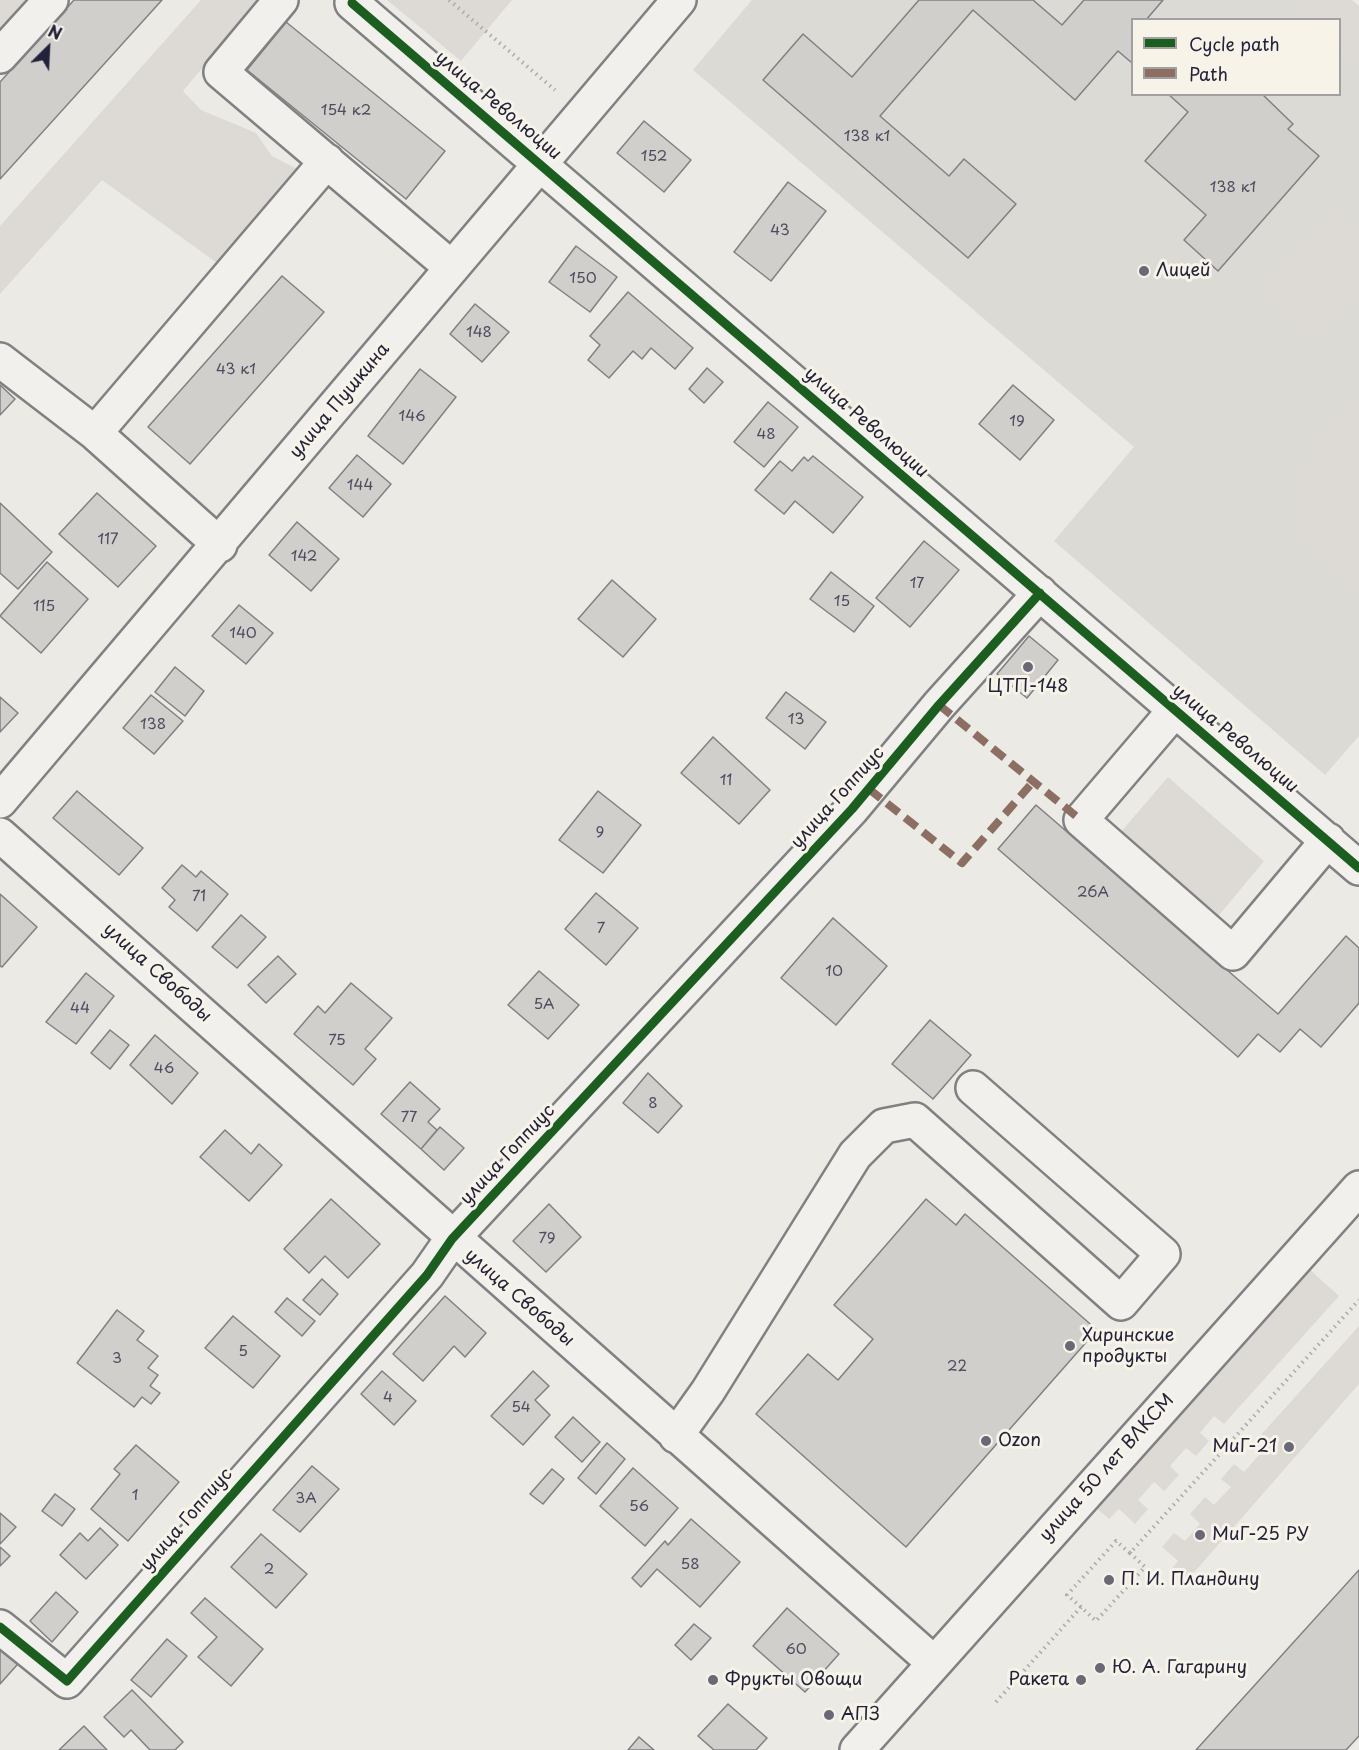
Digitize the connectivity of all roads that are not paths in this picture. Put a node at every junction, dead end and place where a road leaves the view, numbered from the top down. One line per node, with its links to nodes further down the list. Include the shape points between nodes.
1 (51, 0): 5 (street)
2 (281, 0): 6 (street, via 221,72)
3 (679, 0): 7 (street, улица Пушкина)
4 (352, 3): 7 (street, улица Революции)
5 (0, 56)
6 (327, 161): 8 (street); 10 (street)
7 (540, 163): 8 (street, улица Пушкина); 12 (street, улица Революции)
8 (452, 268): 11 (street, улица Пушкина)
9 (0, 360): 10 (street)
10 (94, 433): 11 (street)
11 (220, 544): 14 (street, улица Пушкина)
12 (1040, 593): 13 (street, улица Революции); 19 (street, улица Гоппиус, via 852,809)
13 (1175, 710): 16 (street, улица Революции); 16 (street, via 1081,820 1233,953)
14 (0, 801)
15 (0, 835): 19 (street, улица Свободы)
16 (1349, 854)
17 (973, 1088): 20 (street, via 1163,1254 1121,1304 915,1120 884,1126 855,1155)
18 (1359, 1188): 22 (street, улица 50 лет ВЛКСМ)
19 (452, 1239): 20 (street, улица Свободы); 21 (street, улица Гоппиус, via 427,1275 67,1681)
20 (676, 1436): 22 (street, улица Свободы)
21 (0, 1627)
22 (933, 1662): 23 (street, улица 50 лет ВЛКСМ)
23 (857, 1750)

